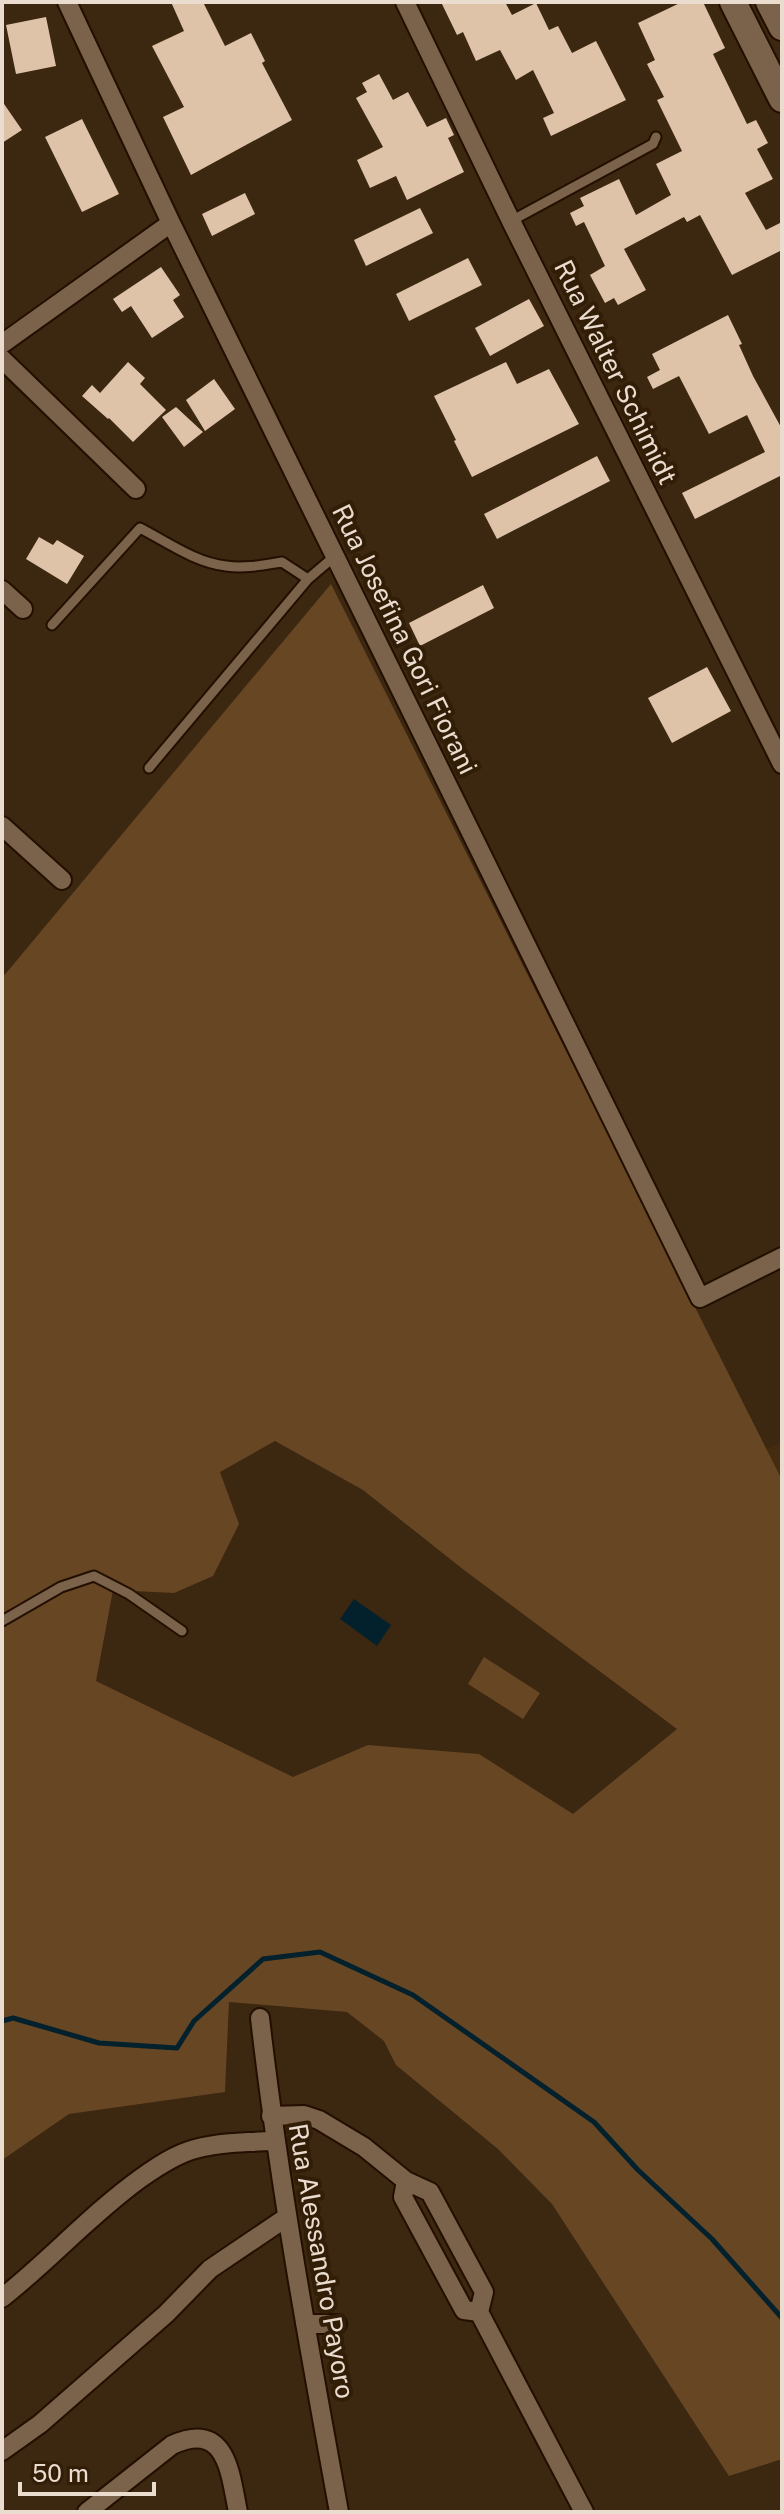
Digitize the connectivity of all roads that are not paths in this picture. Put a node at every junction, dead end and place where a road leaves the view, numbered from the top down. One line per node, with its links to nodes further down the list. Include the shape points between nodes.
1 (67, 2): 9 (street, Rua Josefina Gori Fiorani)
2 (405, 2): 8 (street, Rua Walter Schimidt)
3 (733, 2): 6 (street)
4 (769, 2): 5 (street)
5 (782, 27)
6 (782, 99)
7 (656, 137): 8 (lane, via 653,144)
8 (511, 221): 18 (street, Rua Walter Schimidt)
9 (171, 223): 10 (street); 13 (street, Rua Josefina Gori Fiorani)
10 (2, 344)
11 (2, 359): 12 (street)
12 (136, 489)
13 (335, 556): 14 (lane); 22 (street, Rua Josefina Gori Fiorani, via 700,1298)
14 (308, 579): 17 (lane, via 282,562 243,567 204,561 140,528); 19 (lane)
15 (2, 590): 16 (street)
16 (23, 609)
17 (52, 625)
18 (782, 764)
19 (149, 768)
20 (2, 826): 21 (street)
21 (62, 880)
22 (782, 1257)
23 (2, 1621): 24 (lane, via 61,1587 94,1576)
24 (182, 1631)
25 (260, 2018): 26 (street, Rua Alessandro Payoro)
26 (271, 2116): 27 (street, Rua Alessandro Payoro); 28 (street, via 319,2120)
27 (275, 2141): 29 (street, Rua Alessandro Payoro); 30 (street, via 196,2149 156,2167 109,2201)
28 (406, 2181): 31 (street, via 403,2197 464,2310); 31 (street, via 430,2192 484,2292)
29 (287, 2217): 32 (street, Rua Alessandro Payoro); 34 (street, via 210,2269 166,2314)
30 (2, 2298)
31 (479, 2312): 38 (street)
32 (305, 2324): 33 (street); 37 (street, Rua Alessandro Payoro)
33 (337, 2324)
34 (2, 2451)
35 (87, 2512): 36 (street, via 172,2445 195,2438 218,2446 225,2455)
36 (238, 2512)
37 (339, 2512)
38 (584, 2512)

